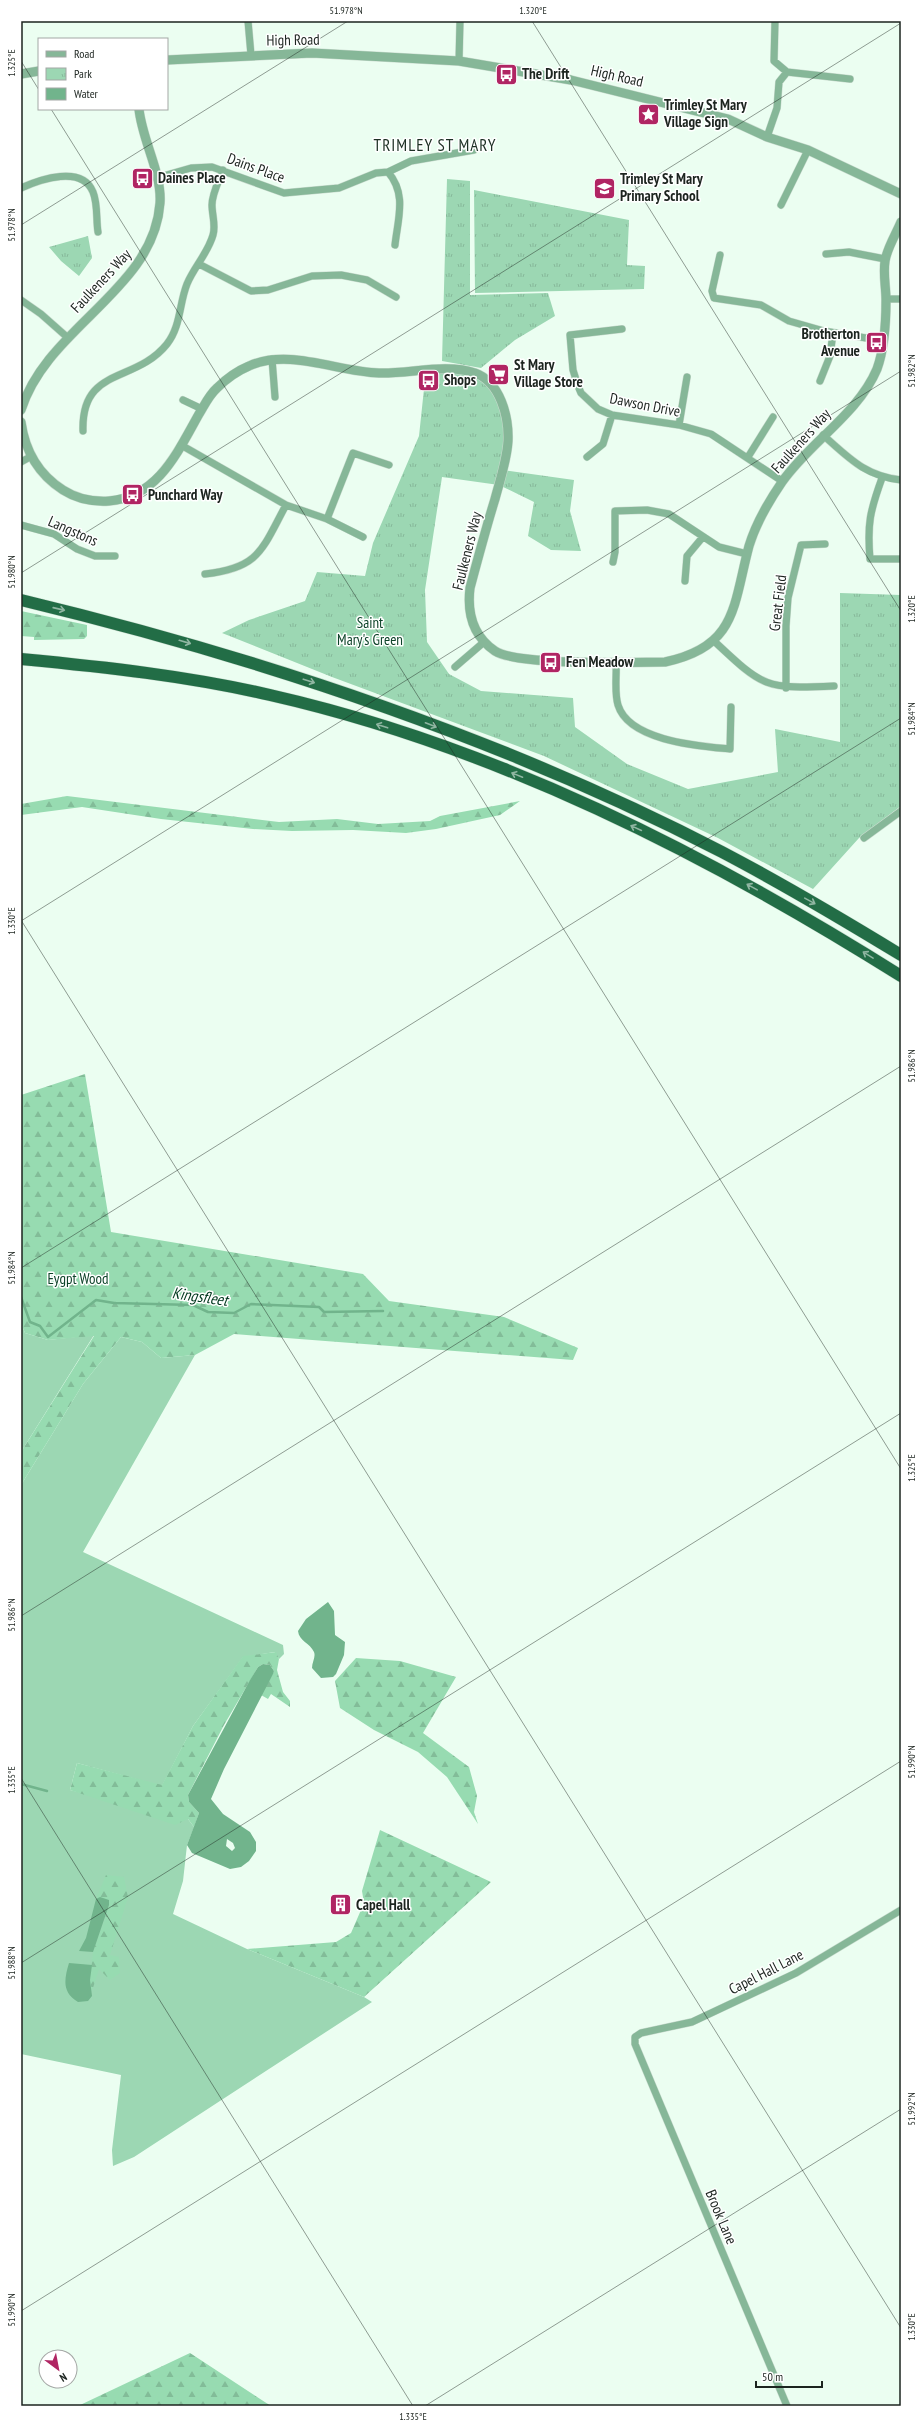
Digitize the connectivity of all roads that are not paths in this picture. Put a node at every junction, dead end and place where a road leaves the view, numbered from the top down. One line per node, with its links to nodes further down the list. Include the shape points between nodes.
1 (248, 21): 4 (street)
2 (460, 21): 6 (street)
3 (775, 21): 8 (street, via 774,61)
4 (251, 55): 5 (street, High Road); 6 (street, High Road, via 312,53)
5 (168, 60)
6 (459, 61): 12 (street, High Road, via 623,91 728,119)
7 (38, 71): 9 (street)
8 (787, 72): 10 (street); 12 (street, via 779,82 777,108)
9 (21, 74)
10 (850, 79)
11 (139, 110): 17 (street, Faulkeners Way, via 140,123)
12 (767, 137): 14 (street, High Road)
13 (474, 150): 16 (street, Dains Place, via 411,162)
14 (808, 150): 19 (street, High Road); 20 (street)
15 (223, 170): 16 (street, Dains Place, via 284,193 339,188 376,173); 17 (street, Dains Place, via 202,167); 27 (street, via 212,203 213,235)
16 (388, 172): 23 (street, via 397,182 401,200)
17 (156, 178): 34 (street, Faulkeners Way, via 160,202 159,215 141,260 126,279)
18 (21, 188): 22 (street, via 48,178 82,178 95,197)
19 (901, 194)
20 (781, 206)
21 (901, 222): 26 (street, Faulkeners Way)
22 (98, 232)
23 (395, 245)
24 (826, 254): 26 (street, via 849,252)
25 (720, 255): 33 (street, via 712,291 714,298 761,306 789,321)
26 (885, 259): 29 (street, Faulkeners Way)
27 (198, 264): 28 (street, via 251,291 268,290 312,276 341,275 367,280); 47 (street, via 188,283 179,321 168,343 150,361 105,381 95,389 84,406)
28 (396, 297)
29 (886, 299): 31 (street); 35 (street, Faulkeners Way)
30 (21, 300): 34 (street)
31 (901, 300)
32 (622, 329): 43 (street, Dawson Drive, via 570,335 573,370 581,393 598,409)
33 (833, 333): 35 (street); 38 (street, via 830,356)
34 (67, 337): 42 (street, Faulkeners Way, via 45,362 27,391)
35 (884, 341): 48 (street, Faulkeners Way, via 877,368 865,392)
36 (272, 359): 39 (street); 41 (street, Faulkeners Way, via 235,373 216,389); 72 (street, Faulkeners Way, via 379,373 466,371 477,374 491,385 504,407 508,442 470,588 468,606 473,624)
37 (687, 377): 46 (street)
38 (820, 381)
39 (275, 397)
40 (183, 400): 41 (street)
41 (202, 409): 49 (street, Faulkeners Way)
42 (21, 410)
43 (612, 415): 46 (street, Dawson Drive); 51 (street, via 603,444)
44 (773, 417): 52 (street)
45 (21, 422): 50 (street, Faulkeners Way)
46 (679, 425): 52 (street, Dawson Drive, via 711,434)
47 (83, 430)
48 (823, 435): 55 (street, via 863,468); 57 (street, Faulkeners Way)
49 (181, 445): 50 (street, Faulkeners Way, via 162,475 144,490 123,499 98,501 73,497 42,473); 58 (street)
50 (30, 457): 53 (street)
51 (587, 457)
52 (748, 458): 57 (street, Dawson Drive)
53 (21, 462)
54 (389, 464): 59 (street, via 352,453)
55 (882, 478): 56 (street); 66 (street, via 870,512 870,559)
56 (901, 480)
57 (782, 481): 64 (street, Faulkeners Way, via 759,522)
58 (286, 505): 59 (street); 68 (street, via 258,554 244,566 227,572)
59 (327, 519): 61 (street)
60 (21, 525): 65 (street, Langstons, via 54,534 77,549 95,556)
61 (363, 537)
62 (702, 538): 64 (street, via 719,547); 67 (street, via 669,514 647,510 615,510); 69 (street, via 687,556)
63 (824, 544): 77 (street, Great Field, via 800,545 788,605)
64 (748, 554): 71 (street, Faulkeners Way, via 734,613)
65 (115, 556)
66 (901, 559)
67 (613, 562)
68 (205, 574)
69 (685, 581)
70 (21, 600): 81 (highway, one-way to 81, via 224,653 451,732 559,776 723,852)
71 (714, 641): 74 (street, Faulkeners Way, via 698,652 676,660); 77 (street, via 759,681)
72 (484, 642): 74 (street, Faulkeners Way, via 496,652 525,660); 75 (street)
73 (21, 660): 82 (highway, one-way to 73, via 786,905 702,860 553,790 464,754 383,726 317,707 216,683 123,669)
74 (616, 662): 78 (street, via 618,705 624,716 645,732 687,744 730,749)
75 (455, 668)
76 (834, 686): 77 (street)
77 (786, 688)
78 (731, 707)
79 (901, 811): 80 (street)
80 (864, 838)
81 (901, 955)
82 (901, 976)
83 (901, 1910): 84 (street, Capel Hall Lane, via 796,1973 692,2022 641,2033)
84 (635, 2037): 85 (street, Brook Lane, via 638,2052)
85 (788, 2406)

